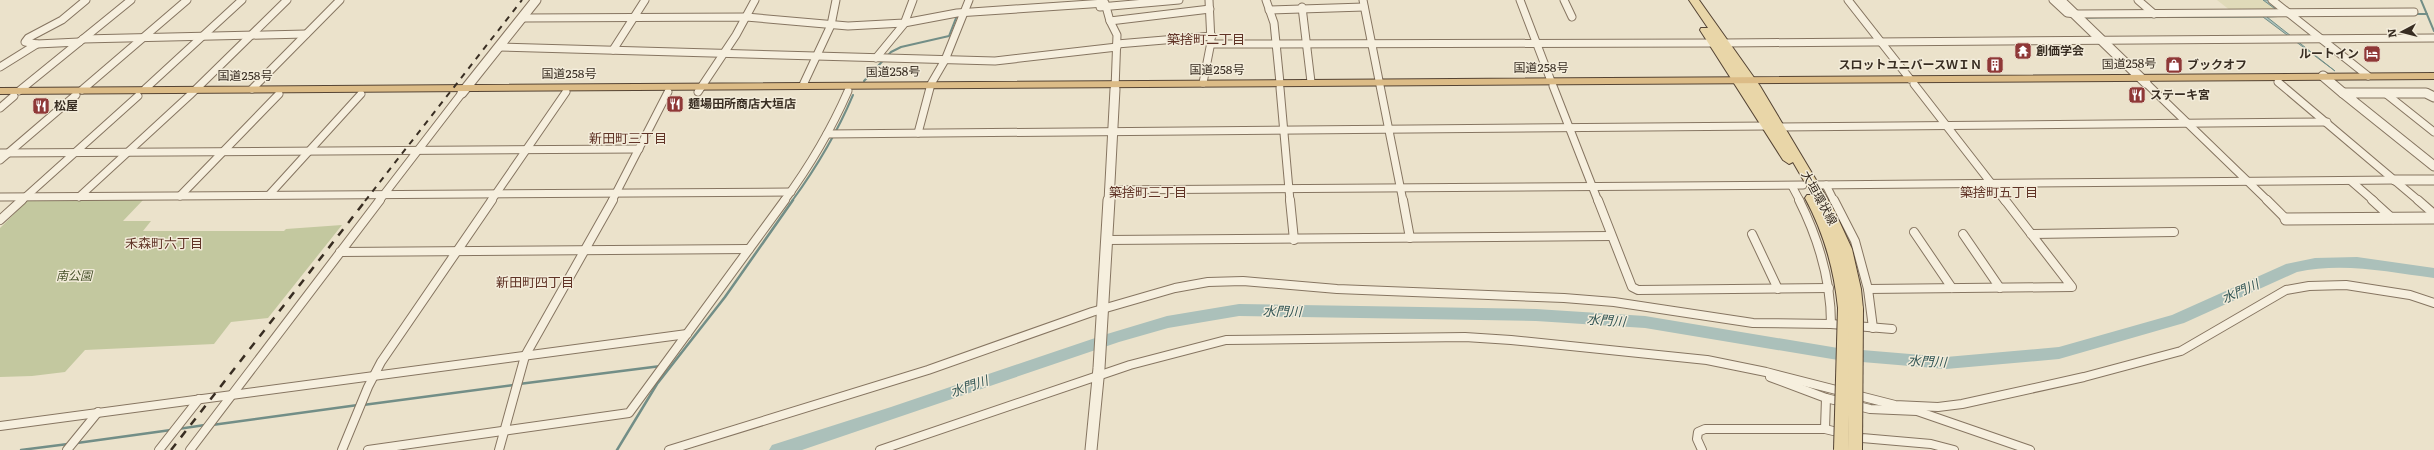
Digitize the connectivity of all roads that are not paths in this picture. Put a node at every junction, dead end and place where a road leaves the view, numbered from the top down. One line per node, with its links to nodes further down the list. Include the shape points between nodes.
1 (86, 0): 53 (street, via 62,20 25,42)
2 (131, 0): 49 (street)
3 (187, 0): 46 (street)
4 (242, 0): 45 (street)
5 (287, 0): 43 (street)
6 (340, 0): 42 (street)
7 (536, 0): 38 (street)
8 (646, 0): 35 (street)
9 (755, 0): 36 (street)
10 (836, 0): 41 (street)
11 (913, 0): 40 (street, via 911,11)
12 (969, 0): 32 (street)
13 (1153, 0): 25 (street)
14 (1179, 0): 25 (street)
15 (1209, 0): 28 (street)
16 (1266, 0): 29 (street)
17 (1520, 0): 56 (street)
18 (1564, 0): 37 (street)
19 (1848, 0): 51 (street)
20 (2053, 0): 33 (street, via 2067,13)
21 (2060, 0): 33 (street)
22 (2138, 0): 34 (street)
23 (2272, 0): 31 (street)
24 (1691, 2): 52 (main road, 大垣環状線)
25 (1105, 3): 32 (street); 39 (street)
26 (1363, 3): 27 (street); 55 (street)
27 (1302, 7): 29 (street); 58 (street)
28 (1210, 9): 39 (street); 44 (street)
29 (1269, 10): 57 (street)
30 (2414, 12): 31 (street)
31 (2284, 13): 34 (street); 48 (street)
32 (964, 14): 40 (street, via 933,16); 67 (street)
33 (2076, 14): 34 (street); 50 (street)
34 (2154, 14)
35 (634, 17): 36 (street); 38 (street); 61 (street)
36 (746, 17): 41 (street); 62 (street)
37 (1572, 17)
38 (523, 18): 60 (street)
39 (1110, 21): 59 (street, via 1115,30)
40 (904, 23): 41 (street); 66 (street)
41 (831, 25): 64 (street)
42 (306, 34): 43 (street); 85 (street)
43 (250, 36): 45 (street); 91 (street)
44 (1212, 36): 54 (street); 59 (street)
45 (203, 37): 46 (street); 90 (street)
46 (143, 38): 49 (street); 95 (street)
47 (2434, 38): 48 (street)
48 (2322, 39): 50 (street); 69 (street)
49 (81, 40): 53 (street); 94 (street)
50 (2102, 41): 51 (street); 72 (street)
51 (1881, 42): 52 (street); 74 (street)
52 (1719, 43): 56 (street); 76 (main road, 大垣環状線)
53 (37, 44): 63 (street)
54 (1211, 44): 57 (street); 78 (street)
55 (1372, 44): 56 (street); 58 (street); 82 (street)
56 (1538, 44): 79 (street)
57 (1277, 45): 58 (street); 81 (street)
58 (1306, 45): 75 (street)
59 (1117, 46): 67 (street, via 995,61); 83 (street)
60 (499, 47): 61 (street); 87 (street)
61 (613, 50): 62 (street)
62 (723, 54): 64 (street); 86 (street)
63 (15, 57): 65 (street); 68 (street)
64 (816, 57): 66 (street); 80 (street)
65 (0, 58)
66 (876, 58): 67 (street)
67 (945, 60): 84 (street)
68 (0, 67)
69 (2368, 76): 70 (highway, 国道258号); 71 (highway, 国道258号)
70 (2434, 76)
71 (2326, 79): 72 (highway, 国道258号); 73 (highway, 国道258号); 77 (highway, 国道258号); 96 (street)
72 (2142, 80): 74 (highway, 国道258号); 77 (highway, 国道258号); 104 (street)
73 (2434, 80)
74 (1912, 81): 76 (highway, 国道258号); 106 (street)
75 (1311, 82): 81 (highway, 国道258号); 82 (highway, 国道258号)
76 (1746, 82): 79 (highway, 国道258号); 105 (main road, 大垣環状線); 107 (main road, 大垣環状線)
77 (2278, 82): 103 (street)
78 (1203, 83): 81 (highway, 国道258号); 83 (highway, 国道258号)
79 (1552, 83): 82 (highway, 国道258号); 108 (street)
80 (803, 85): 84 (highway, 国道258号); 86 (highway, 国道258号)
81 (1280, 85): 82 (highway, 国道258号); 83 (highway, 国道258号); 109 (street)
82 (1379, 85): 110 (street)
83 (1116, 86): 84 (highway, 国道258号); 111 (street)
84 (931, 87): 89 (highway, 国道258号); 113 (street)
85 (252, 89): 87 (highway, 国道258号); 91 (highway, 国道258号)
86 (699, 89): 87 (highway, 国道258号); 89 (highway, 国道258号); 93 (highway, 国道258号)
87 (466, 90): 92 (highway, 国道258号); 99 (highway, 国道258号); 116 (street)
88 (0, 91): 94 (highway, 国道258号)
89 (848, 91): 114 (street)
90 (142, 92): 91 (highway, 国道258号); 95 (highway, 国道258号); 122 (street)
91 (193, 92): 98 (highway, 国道258号); 123 (street)
92 (566, 92): 93 (highway, 国道258号); 117 (street)
93 (668, 92): 115 (street)
94 (17, 93): 95 (highway, 国道258号); 101 (highway, 国道258号); 102 (street)
95 (79, 93): 121 (street)
96 (2343, 93): 97 (street); 125 (street)
97 (2385, 93): 100 (street); 112 (street)
98 (279, 94): 99 (highway, 国道258号); 119 (street)
99 (361, 94): 118 (street)
100 (2431, 94)
101 (0, 96)
102 (0, 108)
103 (2326, 122): 104 (street); 126 (street)
104 (2188, 124): 106 (street); 129 (street)
105 (1767, 126): 108 (street); 131 (main road, 大垣環状線)
106 (1947, 126): 107 (street); 130 (street)
107 (1780, 127): 131 (main road, 大垣環状線)
108 (1570, 128): 110 (street); 133 (street)
109 (1284, 130): 110 (street); 111 (street); 135 (street)
110 (1388, 130): 134 (street)
111 (1112, 132): 113 (street); 136 (street)
112 (2434, 132)
113 (918, 133): 114 (street)
114 (827, 134): 137 (street)
115 (639, 149): 117 (street); 138 (street)
116 (418, 150): 117 (street); 118 (street); 141 (street)
117 (526, 150): 139 (street)
118 (310, 151): 119 (street); 140 (street)
119 (223, 152): 123 (street); 142 (street)
120 (0, 153): 121 (street)
121 (8, 153): 122 (street); 124 (street)
122 (74, 153): 123 (street); 144 (street)
123 (128, 153): 145 (street)
124 (0, 160)
125 (2434, 166)
126 (2395, 180): 127 (street); 128 (street); 146 (street)
127 (2434, 180)
128 (2351, 181): 129 (street); 147 (street)
129 (2248, 182): 130 (street); 149 (street)
130 (1992, 184): 132 (street); 155 (street)
131 (1803, 185): 132 (street); 133 (street); 164 (street, via 1809,220 1823,257); 170 (main road, 大垣環状線, via 1828,210 1845,249 1854,288)
132 (1826, 185): 168 (street, via 1855,241)
133 (1592, 186): 134 (street); 156 (street)
134 (1400, 188): 135 (street); 157 (street)
135 (1290, 189): 136 (street); 159 (street)
136 (1109, 190): 158 (street)
137 (791, 192): 138 (street); 160 (street)
138 (617, 193): 139 (street); 161 (street)
139 (496, 194): 141 (street); 163 (street)
140 (269, 195): 141 (street); 142 (street)
141 (383, 195): 162 (street)
142 (180, 196): 145 (street)
143 (0, 197): 144 (street)
144 (23, 197): 145 (street); 150 (street)
145 (79, 197)
146 (2434, 214)
147 (2393, 218): 148 (street); 149 (street)
148 (2434, 218)
149 (2286, 219)
150 (0, 220)
151 (1914, 232): 165 (street)
152 (2174, 232): 155 (street)
153 (1752, 234): 167 (street)
154 (1962, 234): 166 (street)
155 (2031, 234): 166 (street, via 2072,287)
156 (1611, 236): 157 (street); 167 (street, via 1632,287 1638,290)
157 (1410, 238): 159 (street)
158 (1107, 240): 159 (street); 171 (street)
159 (1294, 240)
160 (749, 249): 161 (street); 175 (street)
161 (584, 250): 163 (street); 176 (street)
162 (340, 252): 163 (street); 180 (street)
163 (457, 252): 179 (street)
164 (1829, 288): 167 (street); 172 (street)
165 (1952, 288): 166 (street); 168 (street)
166 (2000, 288)
167 (1778, 289)
168 (1868, 289): 173 (street)
169 (2434, 303): 183 (street, via 2410,295 2346,285 2309,286 2286,290 2181,351 2084,377 1962,404)
170 (1850, 308): 198 (main road, 大垣環状線, bridge); 199 (main road, 大垣環状線, bridge)
171 (1102, 312): 172 (street, via 1175,288 1208,282 1243,281 1337,289 1564,298 1614,302 1753,323); 177 (street); 194 (street, via 928,370)
172 (1831, 324): 173 (street)
173 (1873, 328): 174 (street)
174 (1892, 329)
175 (687, 334): 176 (street); 187 (street, via 630,413)
176 (525, 356): 179 (street); 187 (street)
177 (1099, 371): 178 (street, via 1226,340 1465,337 1707,360); 195 (street); 196 (street)
178 (1758, 372): 181 (street); 183 (street)
179 (373, 376): 180 (street); 191 (street)
180 (232, 395): 182 (street); 190 (street)
181 (1826, 398): 183 (street, via 1870,408); 186 (street)
182 (199, 399): 184 (street); 189 (street)
183 (1916, 409): 201 (street)
184 (98, 412): 185 (street); 188 (street)
185 (0, 426)
186 (1825, 429): 197 (street, via 1705,429 1698,432 1697,439); 200 (street, via 1862,438 1931,444)
187 (505, 431): 192 (street); 193 (street)
188 (68, 449)
189 (159, 450)
190 (190, 450)
191 (342, 450)
192 (368, 450)
193 (499, 450)
194 (669, 450)
195 (880, 450)
196 (1092, 450)
197 (1702, 450)
198 (1841, 450)
199 (1855, 450)
200 (1954, 450)
201 (2030, 450)

